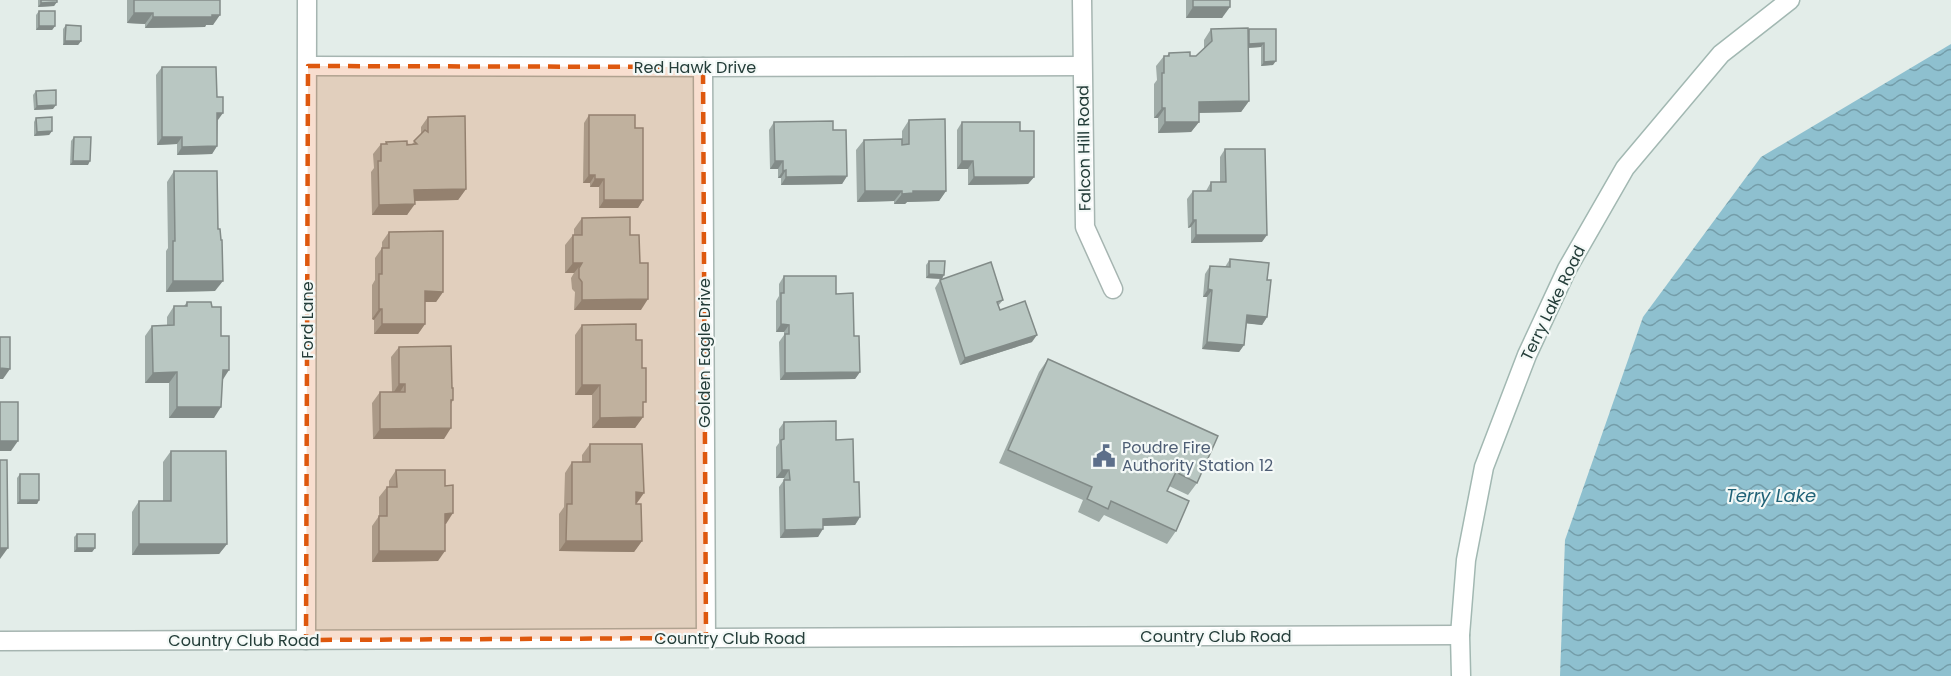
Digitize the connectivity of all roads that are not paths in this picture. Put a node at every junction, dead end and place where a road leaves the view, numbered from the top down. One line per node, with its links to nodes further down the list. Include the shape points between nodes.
1 (307, 0): 4 (street, Ford Lane)
2 (1082, 0): 5 (street, Falcon Hill Road)
3 (1790, 0): 8 (street, Terry Lake Road, via 1721,54 1625,168 1567,269 1527,355 1484,466 1466,560)
4 (308, 66): 6 (street, Red Hawk Drive); 10 (street, Ford Lane)
5 (1082, 66): 6 (street, Red Hawk Drive); 7 (street, Falcon Hill Road, via 1085,227)
6 (703, 67): 9 (street, Golden Eagle Drive)
7 (1113, 289)
8 (1460, 635): 9 (street, Country Club Road); 12 (street, Terry Lake Road)
9 (706, 638): 10 (street, Country Club Road)
10 (306, 640): 11 (street, Country Club Road)
11 (0, 641)
12 (1461, 676)

